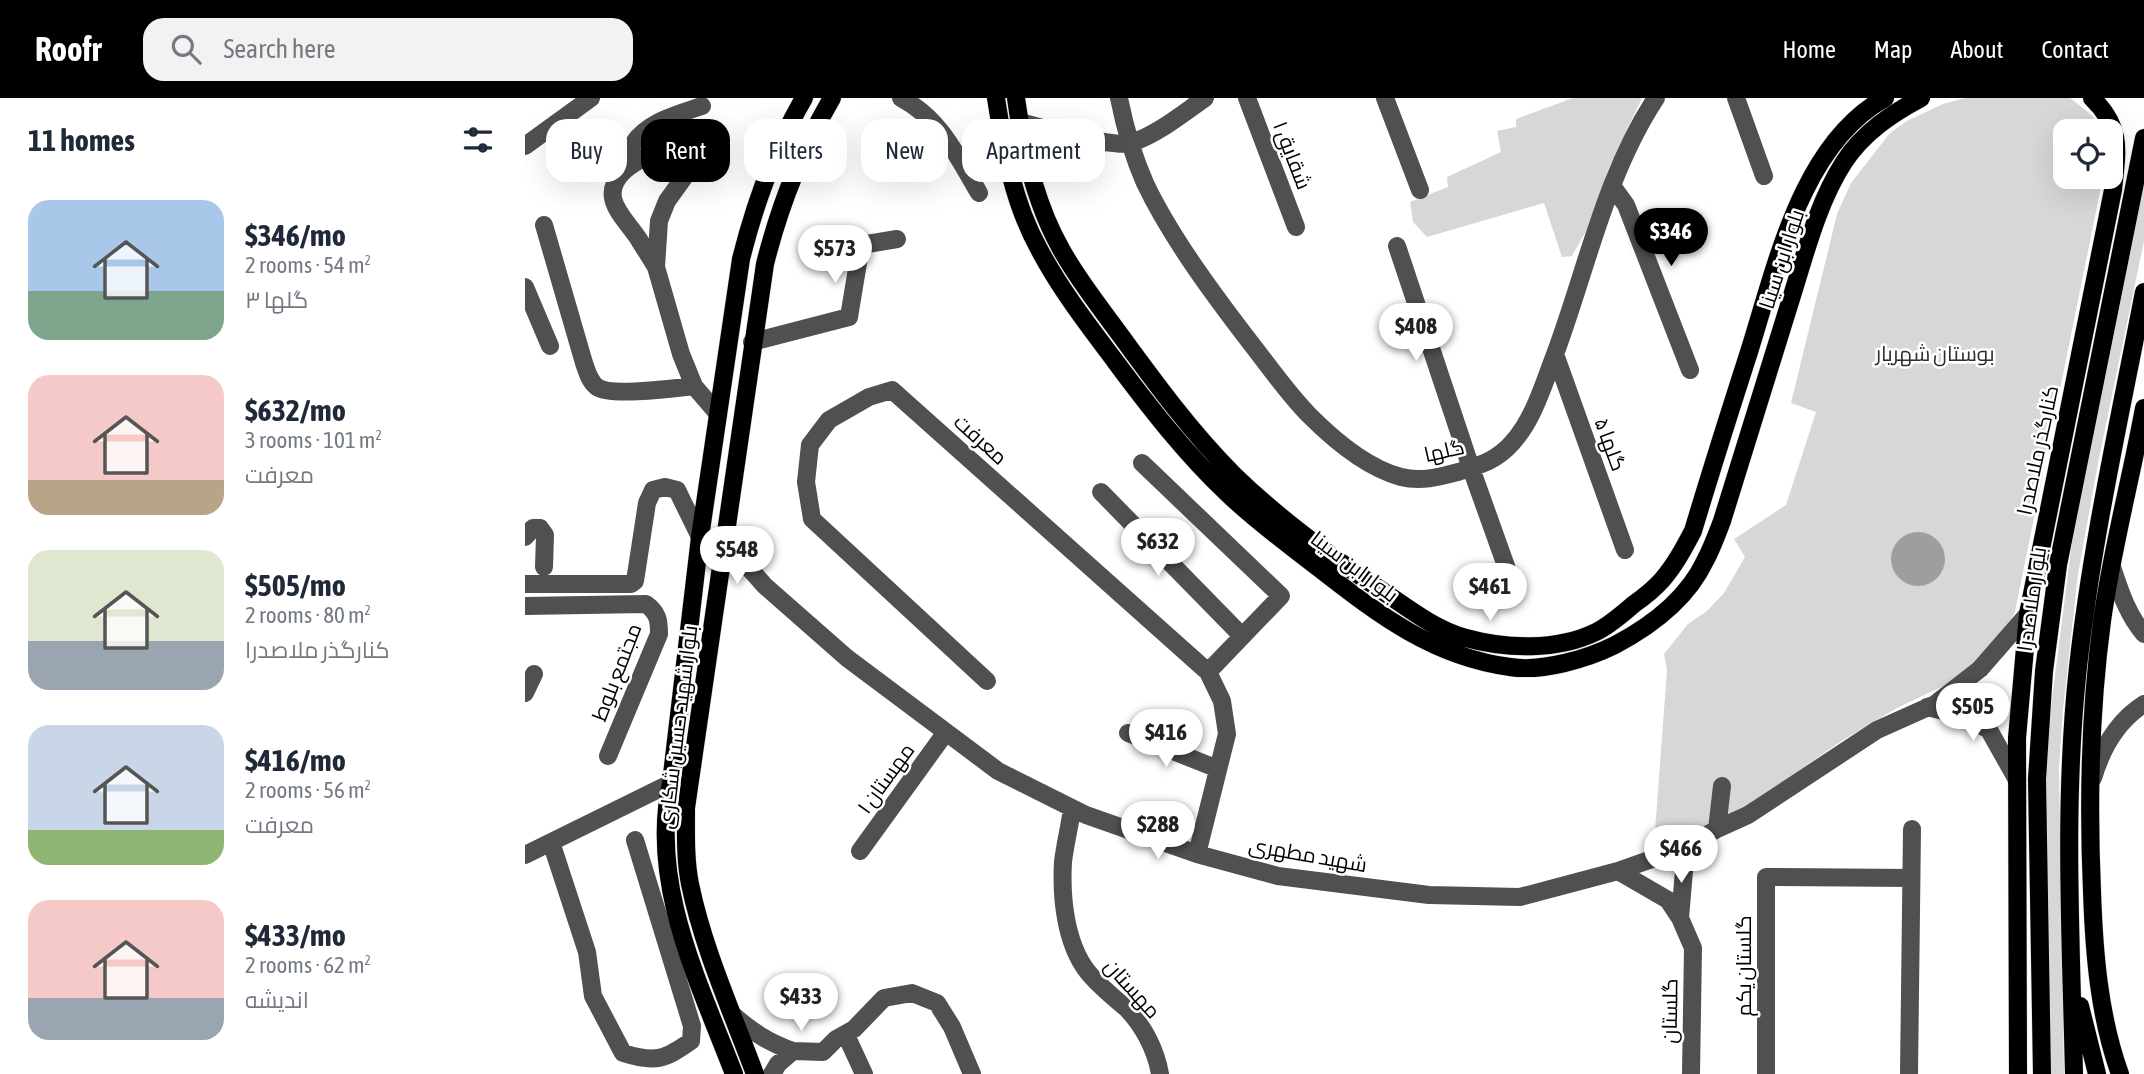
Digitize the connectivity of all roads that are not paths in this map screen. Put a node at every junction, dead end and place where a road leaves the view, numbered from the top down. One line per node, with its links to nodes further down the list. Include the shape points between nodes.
1 (591, 98): 21 (street)
2 (804, 98): 45 (main road, بلوار شهید حسین شکاری, via 753,214 741,259)
3 (832, 98): 39 (main road, بلوار شهید حسین شکاری, via 811,134 775,221)
4 (901, 98): 29 (street, via 942,130)
5 (996, 98): 14 (main road, بلوار ابن سینا, via 1017,199 1038,247 1106,349 1200,466 1271,531 1400,627 1455,655 1514,668 1596,655 1634,635 1655,621 1705,563 1809,240 1832,183 1869,133)
6 (1016, 98): 17 (main road, بلوار ابن سینا)
7 (1119, 98): 20 (street, گلها)
8 (1205, 98): 20 (street, via 1165,127)
9 (1247, 98): 31 (street, شقایق ۱)
10 (1385, 98): 28 (street)
11 (1656, 98): 27 (street, گلها)
12 (1736, 98): 23 (street)
13 (1885, 98): 26 (main road, بلوار ابن سینا, via 1846,128 1807,188 1778,259 1693,531 1680,556 1662,581 1617,619 1595,632 1559,642 1515,646 1465,638 1436,626 1365,580 1258,497 1191,427 1080,280 1060,248)
14 (1921, 98)
15 (2092, 98): 35 (main road, کنارگذر ملاصدرا, via 2116,133 2118,151)
16 (702, 106): 22 (street, via 665,119 645,132 633,143)
17 (1020, 119)
18 (2144, 138): 36 (main road, بلوار ملاصدرا)
19 (1105, 141): 20 (street)
20 (1129, 144): 49 (street, گلها, via 1146,184 1200,274 1310,415 1362,458 1403,478 1429,480)
21 (525, 146)
22 (627, 158)
23 (1764, 176)
24 (616, 182): 34 (street, via 616,209)
25 (681, 182): 34 (street, via 659,221)
26 (1033, 182)
27 (1613, 187): 41 (street, گلها); 42 (street, via 1626,205)
28 (1420, 190)
29 (979, 193)
30 (544, 225): 43 (street, via 590,380 602,390 618,391)
31 (1296, 228)
32 (897, 239): 39 (street, via 861,245 849,317)
33 (1397, 246): 49 (street)
34 (656, 267): 43 (street)
35 (2096, 273): 36 (main road); 46 (main road, کنارگذر ملاصدرا)
36 (2116, 277): 47 (main road, بلوار ملاصدرا)
37 (525, 287): 40 (street)
38 (2144, 292): 50 (main road)
39 (752, 342): 54 (main road, بلوار شهید حسین شکاری)
40 (550, 346)
41 (1555, 354): 49 (street, گلها, via 1513,442 1492,462); 55 (street, گلها ۵)
42 (1691, 370)
43 (694, 386): 45 (street)
44 (2143, 411): 50 (main road); 57 (main road)
45 (717, 414): 53 (main road, بلوار شهید حسین شکاری)
46 (2065, 424): 47 (main road); 61 (main road, کنارگذر ملاصدرا)
47 (2085, 429): 106 (main road, بلوار ملاصدرا, via 2043,671 2037,779)
48 (1142, 463): 63 (street, via 1281,596)
49 (1471, 468): 58 (street)
50 (2110, 470): 92 (main road, via 2078,668 2069,777)
51 (1101, 492): 63 (street)
52 (525, 537): 56 (street, via 533,528 540,528 545,535)
53 (701, 537): 54 (main road); 59 (street, via 677,490 653,490 631,584); 76 (main road, بلوار شهید حسین شکاری)
54 (724, 540): 70 (street, شهید مطهری, via 765,586 841,653); 74 (main road, بلوار شهید حسین شکاری)
55 (1625, 550)
56 (544, 567)
57 (2112, 567): 62 (street, via 2123,600); 78 (main road, via 2102,622)
58 (1511, 580)
59 (525, 584)
60 (525, 606): 72 (street, مجتمع بلوط, via 646,604 656,611 659,634)
61 (2028, 614): 69 (street, شهید مطهری, via 1980,669); 75 (main road, کنارگذر ملاصدرا)
62 (2144, 634)
63 (1242, 636): 64 (street)
64 (1208, 673): 66 (street, معرفت, via 891,390 869,397 829,420 810,445 806,482 813,519); 73 (street, معرفت, via 1222,701 1227,734)
65 (534, 674): 67 (street)
66 (987, 681)
67 (525, 693)
68 (2144, 704): 78 (street, via 2107,742)
69 (1927, 707): 75 (street, via 1964,716 1989,730); 80 (street, شهید مطهری, via 1878,730 1748,816)
70 (946, 733): 79 (street, شهید مطهری, via 997,771); 86 (street, مهستان ۱)
71 (1128, 733): 73 (street)
72 (608, 756)
73 (1218, 769): 88 (street, معرفت)
74 (689, 778): 76 (main road); 93 (main road, بلوار شهید حسین شکاری, via 689,882 701,929)
75 (2016, 778): 105 (main road, کنارگذر ملاصدرا)
76 (671, 783): 84 (street); 96 (main road, بلوار شهید حسین شکاری, via 665,849 670,887 682,939)
77 (1722, 786): 80 (street)
78 (2090, 788): 82 (main road)
79 (1073, 808): 88 (street, شهید مطهری); 101 (street, مهستان, via 1063,861 1068,925 1075,949 1086,969 1141,1027)
80 (1717, 829): 85 (street, شهید مطهری)
81 (1912, 829): 90 (street)
82 (2090, 839): 92 (main road); 109 (main road, via 2097,965)
83 (635, 840): 84 (street, via 692,1026 691,1041 668,1056 645,1060 623,1053 593,996 587,951)
84 (551, 842): 87 (street)
85 (1686, 846): 89 (street, شهید مطهری); 91 (street)
86 (860, 851)
87 (525, 855)
88 (1197, 855): 89 (street, شهید مطهری, via 1278,876 1429,895 1520,897)
89 (1618, 871): 91 (street, via 1668,900)
90 (1911, 878): 103 (street, گلستان یکم, via 1766,877); 104 (street)
91 (1680, 918): 102 (street, گلستان, via 1693,948)
92 (2072, 972): 107 (main road); 108 (main road)
93 (734, 1016): 95 (street, via 755,1034); 97 (main road, بلوار شهید حسین شکاری)
94 (846, 1035): 95 (street, via 823,1052); 99 (street); 100 (street, via 884,998 912,993 937,1003)
95 (793, 1051): 98 (street)
96 (734, 1074)
97 (755, 1074)
98 (772, 1074)
99 (864, 1074)
100 (972, 1074)
101 (1160, 1074)
102 (1691, 1074)
103 (1766, 1074)
104 (1909, 1074)
105 (2018, 1074)
106 (2042, 1074)
107 (2074, 1074)
108 (2097, 1074)
109 (2120, 1074)

